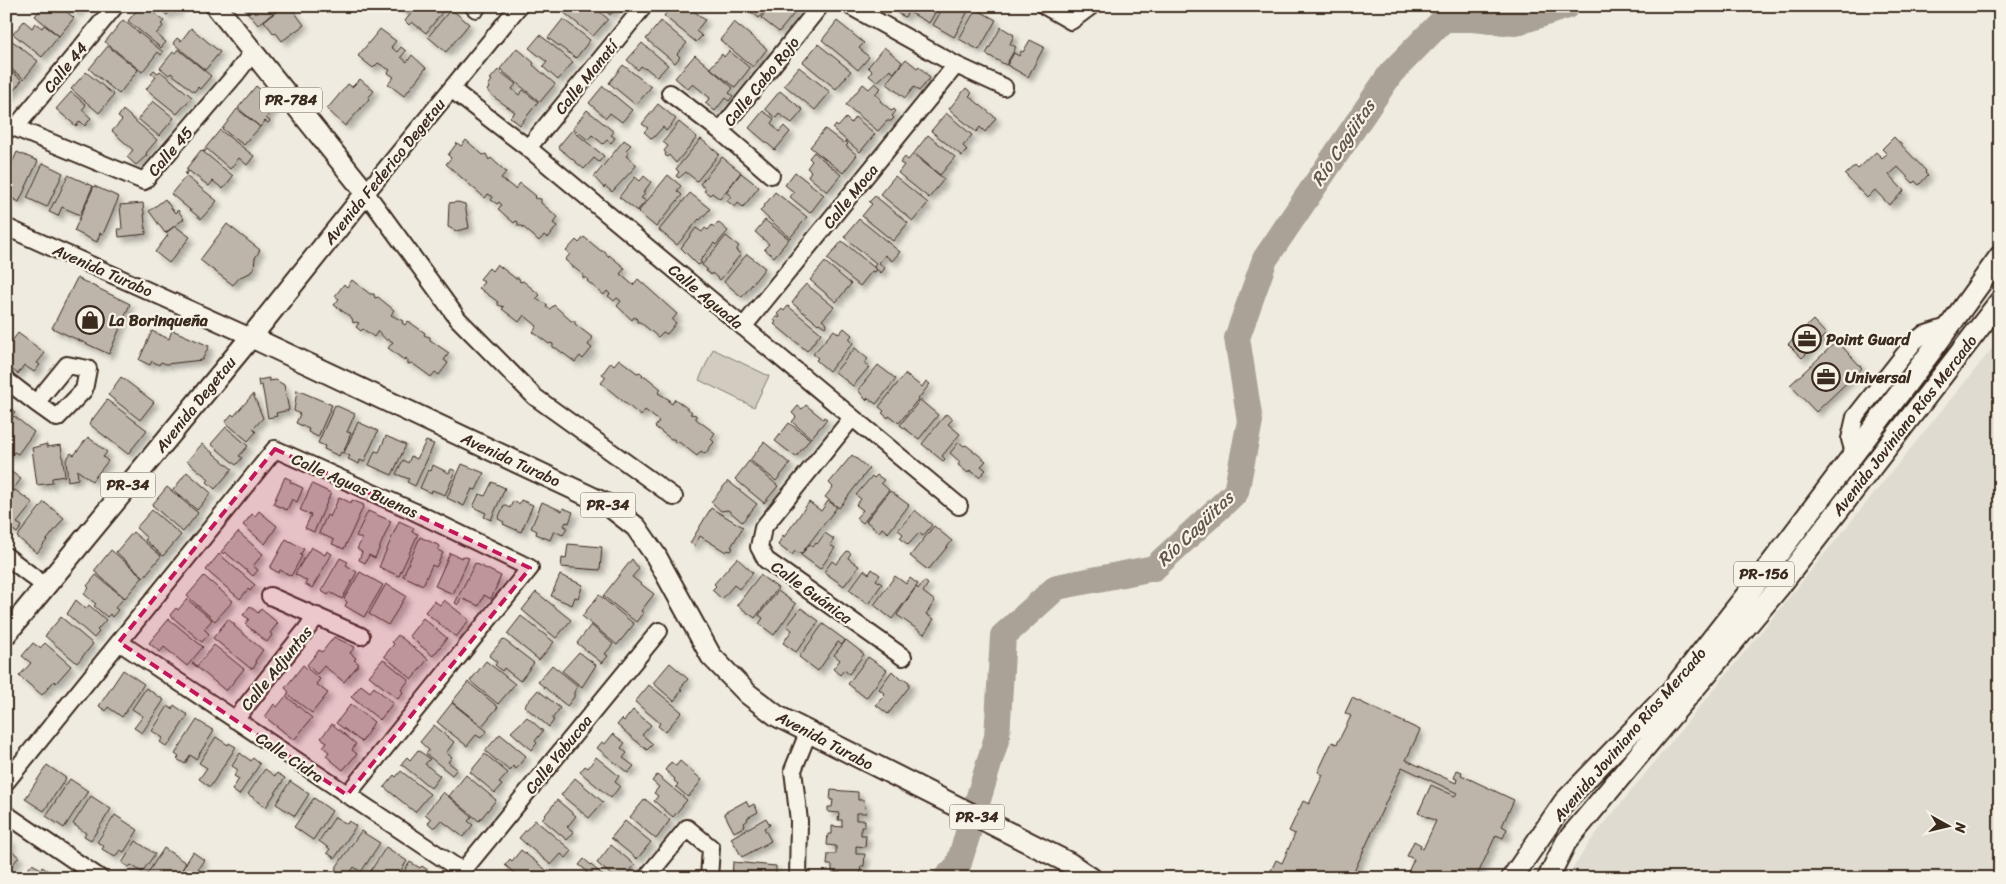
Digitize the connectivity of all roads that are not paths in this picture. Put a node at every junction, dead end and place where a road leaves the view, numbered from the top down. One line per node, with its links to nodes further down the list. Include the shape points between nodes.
1 (115, 6): 14 (street, Calle 44)
2 (216, 6): 9 (main road, PR-784 / PR-784)
3 (519, 6): 12 (street, Avenida Federico Degetau)
4 (644, 6): 16 (street, Calle Manatí)
5 (820, 6): 15 (street, Calle Cabo Rojo)
6 (850, 6): 10 (street)
7 (1044, 6): 8 (street, via 1071,21)
8 (1091, 6)
9 (253, 52): 14 (street, Calle 45, via 144,181); 18 (main road, PR-784 / PR-784)
10 (956, 65): 11 (street); 22 (street, Calle Moca)
11 (1004, 87)
12 (451, 89): 16 (street, Calle Aguada); 18 (street, Avenida Federico Degetau)
13 (670, 93): 15 (street, Calle Cabo Rojo)
14 (11, 126)
15 (720, 131): 17 (street, Calle Cabo Rojo)
16 (528, 148): 22 (street, Calle Aguada)
17 (771, 175)
18 (366, 194): 23 (main road, Avenida Federico Degetau); 27 (street, via 458,319 535,397)
19 (6, 227): 23 (street, Avenida Turabo)
20 (2000, 256): 49 (main road, Avenida Joviniano Ríos Mercado / PR-156, via 1770,566 1672,690 1564,802)
21 (2000, 301): 50 (main road, Avenida Joviniano Ríos Mercado / PR-156, via 1780,586 1566,842)
22 (743, 327): 26 (street, Calle Aguada)
23 (251, 337): 30 (main road, Avenida Degetau / PR-34); 39 (main road, Avenida Turabo / PR-34, via 608,505 636,526 711,656 748,694 777,716)
24 (6, 380): 25 (street)
25 (36, 403)
26 (852, 418): 28 (street, Calle Aguada); 37 (street, Calle Guánica, via 763,528 759,547 766,560)
27 (674, 497)
28 (959, 506)
29 (6, 556): 30 (street)
30 (45, 586): 34 (main road, Avenida Degetau / PR-34)
31 (270, 596): 32 (street, Calle Adjuntas)
32 (317, 616): 35 (street, Calle Adjuntas); 38 (street, Calle Adjuntas)
33 (659, 631): 43 (street, Calle Yabucoa)
34 (6, 634)
35 (361, 636)
36 (119, 642): 38 (street, Calle Cidra); 40 (street, Calle Aguas Buenas); 41 (street, Calle Aguas Buenas, via 275,450 413,511 530,568)
37 (903, 657)
38 (235, 720): 41 (street, Calle Cidra)
39 (808, 732): 47 (street, via 793,770 799,821); 48 (main road, Avenida Turabo / PR-34, via 1070,863)
40 (6, 782)
41 (347, 795): 43 (street, Calle Cidra)
42 (6, 814): 44 (street)
43 (460, 874)
44 (100, 878)
45 (646, 878): 46 (street, via 687,828 711,848)
46 (709, 878)
47 (798, 878)
48 (1091, 878)
49 (1512, 878)
50 (1548, 878)

